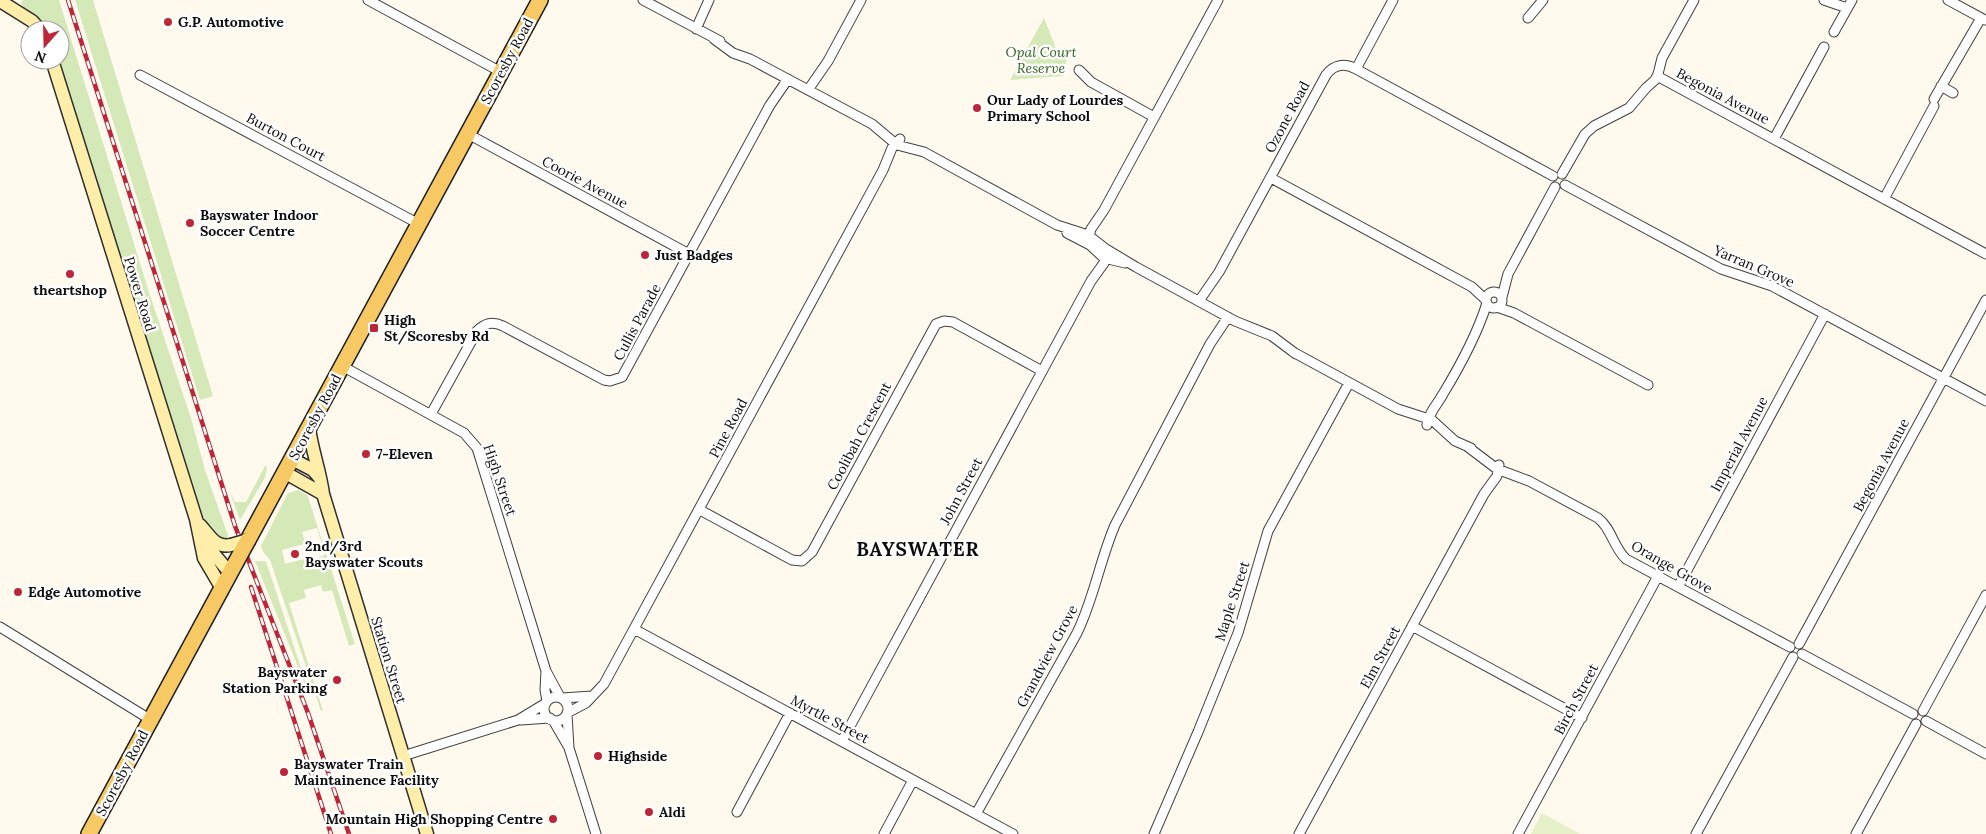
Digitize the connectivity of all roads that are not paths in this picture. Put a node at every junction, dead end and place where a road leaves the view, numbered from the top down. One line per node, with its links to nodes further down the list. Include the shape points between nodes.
1 (368, 0): 23 (street)
2 (540, 0): 23 (main road, Scoresby Road)
3 (643, 0): 17 (street, Orange Grove)
4 (708, 0): 17 (street)
5 (861, 0): 28 (street)
6 (1218, 0): 30 (street)
7 (1393, 0): 20 (street)
8 (1542, 0): 14 (street)
9 (1694, 0): 26 (street, via 1662,58)
10 (1824, 0): 13 (street)
11 (1948, 0): 16 (street)
12 (7, 2): 15 (main road)
13 (1849, 4): 18 (street)
14 (1528, 18)
15 (31, 20)
16 (1983, 20): 27 (street)
17 (693, 27): 25 (street, Orange Grove, via 735,49 750,53)
18 (1834, 32)
19 (1824, 47): 32 (street)
20 (1356, 69): 35 (street); 36 (street, Ozone Road, via 1343,65 1328,72)
21 (55, 70): 66 (main road, Power Road)
22 (1079, 70): 30 (street, via 1091,82)
23 (501, 72): 31 (main road, Scoresby Road)
24 (140, 75): 39 (street, Burton Court)
25 (782, 76): 28 (street, Orange Grove); 41 (street, Cullis Parade, via 770,105)
26 (1657, 76): 32 (street, Begonia Avenue); 34 (street, via 1629,108 1594,126 1586,134)
27 (1941, 86): 29 (street); 38 (street)
28 (811, 92): 33 (street, Orange Grove, via 886,128)
29 (1953, 93)
30 (1154, 117): 40 (street)
31 (468, 134): 39 (main road, Scoresby Road); 41 (street, Coorie Avenue)
32 (1774, 139): 38 (street, Begonia Avenue)
33 (898, 143): 40 (street, Orange Grove, via 915,144 1057,225); 65 (street, Pine Road)
34 (1562, 174): 35 (street); 37 (street, via 1566,178)
35 (1553, 176): 37 (street, via 1552,180)
36 (1271, 178): 45 (street); 47 (street, Ozone Road)
37 (1560, 186): 44 (street); 49 (street, Yarran Grove, via 1721,269 1772,286)
38 (1884, 199): 42 (street, Begonia Avenue)
39 (419, 224): 52 (main road, Scoresby Road)
40 (1089, 238): 43 (street, Orange Grove)
41 (689, 254): 58 (street, Cullis Parade, via 622,377 610,382 604,380 491,322 483,324 477,331)
42 (1986, 254)
43 (1105, 255): 47 (street, Orange Grove, via 1136,267); 53 (street, John Street)
44 (1508, 274): 45 (street); 48 (street)
45 (1489, 297): 48 (street, via 1498,293); 48 (street, via 1490,307); 51 (street)
46 (1986, 300): 54 (street, Begonia Avenue)
47 (1202, 303): 50 (street, Orange Grove)
48 (1499, 303): 51 (street); 56 (street)
49 (1825, 314): 54 (street, Yarran Grove); 72 (street, Imperial Avenue)
50 (1228, 318): 55 (street, Orange Grove, via 1254,335); 101 (street, Grandview Grove, via 1210,344 1115,525 1077,633)
51 (1479, 328): 59 (street)
52 (342, 366): 58 (street, High Street); 60 (main road, Scoresby Road)
53 (1042, 371): 65 (street, Coolibah Crescent, via 952,322 936,324 812,552 802,561 792,560); 95 (street, John Street)
54 (1943, 378): 57 (street, Yarran Grove); 77 (street, Begonia Avenue)
55 (1349, 383): 59 (street, Orange Grove, via 1398,409 1411,420); 107 (street, Maple Street, via 1268,531 1238,633)
56 (1648, 385)
57 (1986, 401)
58 (431, 414): 81 (street, High Street, via 464,433 477,448)
59 (1429, 421): 62 (street, Orange Grove, via 1440,435 1486,454)
60 (309, 428): 61 (main road, Scoresby Road); 63 (main road, Station Street)
61 (288, 466): 63 (main road, via 313,470); 64 (main road); 68 (main road, Scoresby Road)
62 (1498, 468): 70 (street, Orange Grove, via 1517,470 1529,481 1598,518 1610,530 1622,556); 74 (street, Elm Street)
63 (321, 480): 64 (main road, Station Street)
64 (323, 494): 98 (main road, Station Street)
65 (700, 510): 76 (street, Pine Road)
66 (196, 519): 67 (main road, Power Road); 68 (main road, bridge, via 214,543 221,546)
67 (201, 536): 69 (main road, Power Road, via 209,550); 71 (main road, Power Road, via 204,558)
68 (248, 540): 69 (main road, Scoresby Road, bridge)
69 (233, 568): 71 (main road, Scoresby Road)
70 (1658, 576): 72 (street, Orange Grove); 89 (street, Birch Street)
71 (221, 587): 91 (main road, Scoresby Road)
72 (1678, 587): 78 (street, Orange Grove)
73 (1986, 595): 85 (street)
74 (1412, 626): 89 (street); 108 (street, Elm Street)
75 (0, 627): 91 (street)
76 (634, 629): 82 (street, Pine Road, via 604,684); 87 (street, Myrtle Street)
77 (1799, 644): 78 (street); 79 (street)
78 (1790, 647): 80 (street, via 1789,653)
79 (1802, 654): 80 (street); 88 (street)
80 (1793, 657): 110 (street)
81 (546, 671): 83 (street, High Street); 84 (street, High Street)
82 (592, 696): 83 (street); 86 (street, Pine Road)
83 (561, 698): 84 (street, via 555,697); 86 (street, via 567,705)
84 (547, 702): 90 (street, via 545,712); 92 (street)
85 (1923, 711): 88 (street); 93 (street)
86 (567, 713): 90 (street, via 563,718); 96 (street)
87 (790, 713): 95 (street, Myrtle Street); 100 (street)
88 (1913, 714): 94 (street)
89 (1582, 718): 109 (street, Birch Street)
90 (551, 719): 92 (street); 96 (street)
91 (151, 720): 102 (main road, Scoresby Road)
92 (518, 720): 98 (street)
93 (1926, 721): 94 (street); 97 (street)
94 (1916, 724): 111 (street)
95 (842, 741): 99 (street, Myrtle Street)
96 (569, 748): 104 (street)
97 (1986, 754)
98 (403, 756): 103 (main road, Station Street)
99 (913, 780): 101 (street, Myrtle Street); 105 (street)
100 (736, 812)
101 (976, 814): 106 (street, Myrtle Street)
102 (89, 834)
103 (427, 834)
104 (596, 834)
105 (884, 834)
106 (1013, 834)
107 (1154, 834)
108 (1299, 834)
109 (1518, 834)
110 (1696, 834)
111 (1856, 834)

